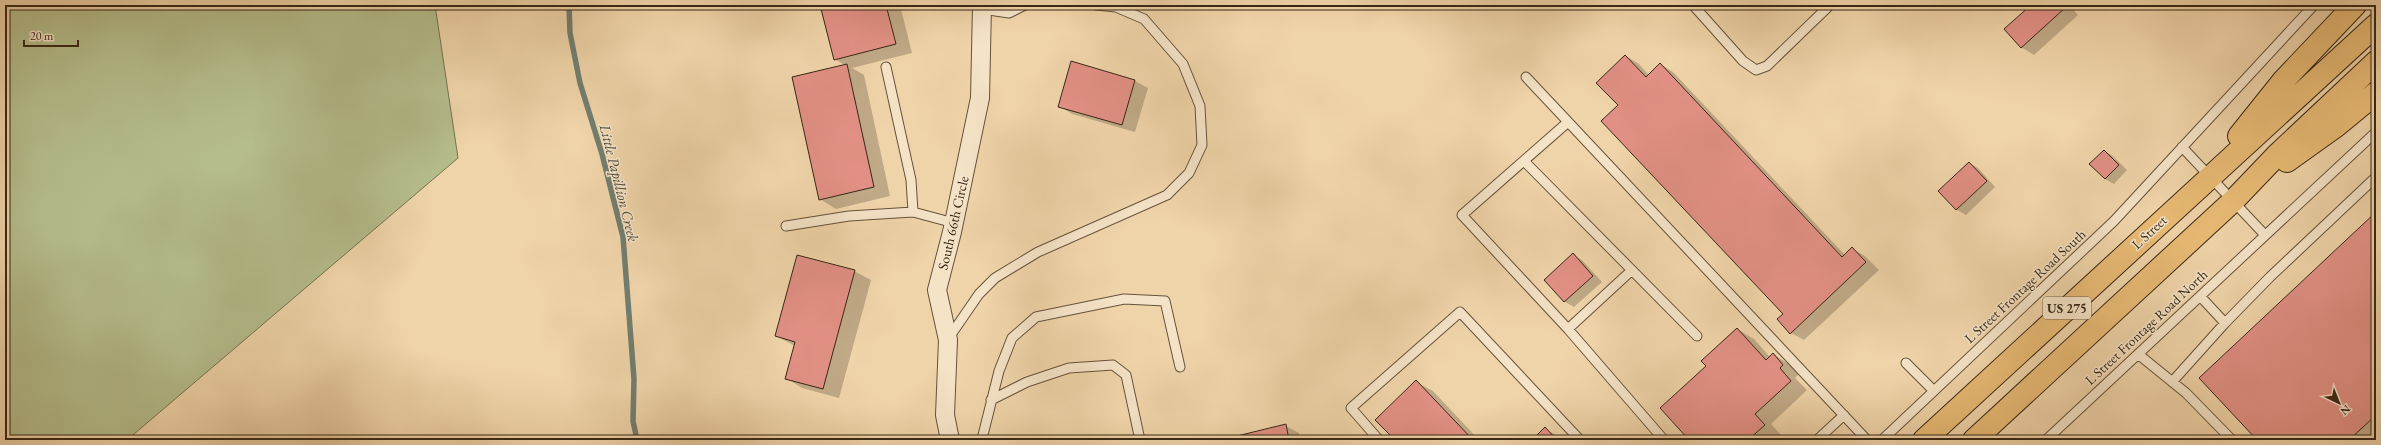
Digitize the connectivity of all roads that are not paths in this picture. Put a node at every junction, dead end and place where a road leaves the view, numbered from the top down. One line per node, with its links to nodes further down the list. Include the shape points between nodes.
1 (1025, 5): 7 (lane, via 1009,12)
2 (1096, 5): 29 (lane, via 1116,7 1144,19 1183,64 1200,106 1202,145 1189,173 1167,196 1038,252 995,278 979,294)
3 (1693, 5): 4 (lane, via 1743,61 1756,70 1767,66)
4 (1830, 5)
5 (2314, 5): 15 (lane, L Street Frontage Road South)
6 (2355, 5): 17 (main road, via 2283,81)
7 (982, 7): 21 (street, South 66th Circle, via 980,98)
8 (2376, 25): 17 (main road, L Street / US 275)
9 (2376, 62): 19 (main road, US 275, via 2277,155)
10 (886, 67): 20 (lane, via 911,180)
11 (1526, 77): 13 (lane)
12 (2376, 93): 19 (main road, via 2336,126)
13 (1568, 122): 16 (lane); 36 (lane)
14 (2376, 132): 23 (lane, L Street Frontage Road North)
15 (2182, 146): 17 (lane); 34 (lane, L Street Frontage Road South, via 2105,231)
16 (1524, 161): 24 (lane); 27 (lane, via 1462,215)
17 (2210, 176): 19 (lane); 46 (main road, L Street / US 275)
18 (2376, 177): 26 (lane)
19 (2233, 201): 23 (lane); 47 (main road, US 275)
20 (914, 212): 21 (lane); 22 (lane, via 849,216)
21 (954, 223): 29 (street, South 66th Circle, via 937,290)
22 (786, 226)
23 (2265, 236): 25 (lane, L Street Frontage Road North)
24 (1632, 270): 27 (lane); 28 (lane)
25 (2200, 296): 26 (lane); 30 (lane, L Street Frontage Road North)
26 (2225, 323): 33 (lane)
27 (1568, 329): 42 (lane)
28 (1697, 336)
29 (948, 340): 37 (street, South 66th Circle, via 945,415)
30 (2138, 354): 33 (lane); 48 (lane, L Street Frontage Road North)
31 (1906, 363): 34 (lane)
32 (1180, 367): 35 (lane, via 1165,301 1124,299 1036,317 1012,338)
33 (2172, 382): 49 (lane)
34 (1934, 391): 45 (lane, L Street Frontage Road South)
35 (991, 400): 38 (lane); 39 (lane, via 1027,382 1069,368 1112,366 1126,375)
36 (1844, 415): 43 (lane); 44 (lane)
37 (950, 440)
38 (981, 440)
39 (1140, 440)
40 (1379, 440): 41 (lane, via 1351,408 1460,312)
41 (1580, 440)
42 (1664, 440)
43 (1817, 440)
44 (1867, 440)
45 (1882, 440)
46 (1924, 440)
47 (1974, 440)
48 (2046, 440)
49 (2232, 440)

